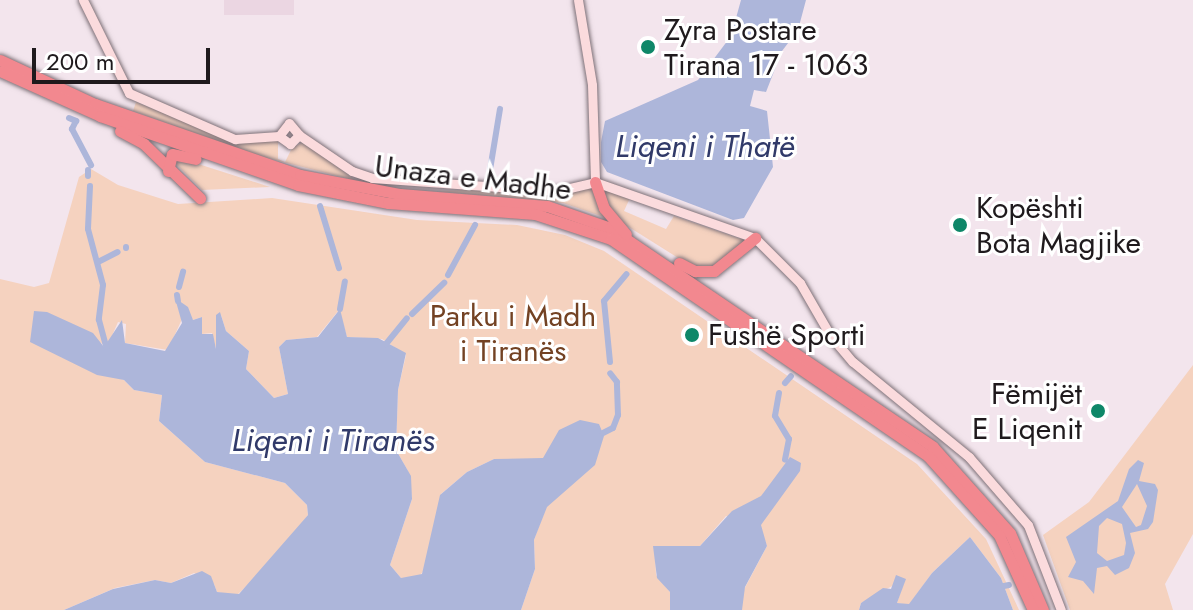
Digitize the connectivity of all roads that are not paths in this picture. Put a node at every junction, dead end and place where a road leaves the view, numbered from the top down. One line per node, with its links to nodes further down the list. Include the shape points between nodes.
1 (83, 0): 7 (street, via 129,93 235,139)
2 (578, 0): 10 (street, via 592,85)
3 (0, 60): 13 (highway, Unaza e Madhe, via 106,108 300,175 400,194 547,206)
4 (0, 71): 5 (highway, Unaza e Madhe)
5 (100, 116): 8 (highway, Unaza e Madhe); 9 (highway, via 144,144)
6 (299, 135): 7 (street, via 290,144); 7 (street, via 289,123); 10 (street, via 352,171 372,178 557,191)
7 (279, 136)
8 (247, 170): 9 (highway, via 232,171 175,154 168,158); 15 (highway, Unaza e Madhe, via 357,198 525,212 591,230 635,253 895,429 964,492 999,545)
9 (168, 171): 11 (highway)
10 (595, 182): 12 (street); 13 (highway, via 604,208)
11 (200, 198)
12 (755, 238): 13 (highway, via 719,268 705,272); 18 (street, via 800,283 853,362 969,457 1028,525)
13 (630, 239): 14 (highway, Unaza e Madhe, via 898,419)
14 (978, 493): 16 (highway, Unaza e Madhe, via 1021,552); 17 (highway, via 991,500 1024,544)
15 (1030, 610)
16 (1043, 610)
17 (1050, 610)
18 (1061, 610)

